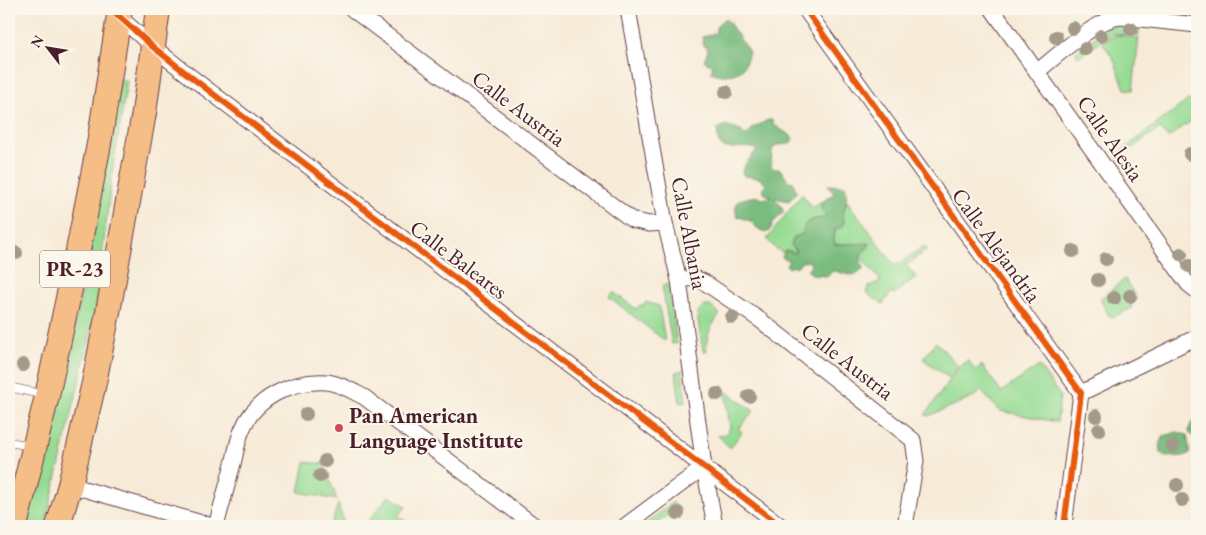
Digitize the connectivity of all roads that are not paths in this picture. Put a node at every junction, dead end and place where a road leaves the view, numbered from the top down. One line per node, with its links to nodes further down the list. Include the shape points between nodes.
1 (158, 9): 8 (main road, PR-23)
2 (352, 9): 10 (street, Calle Austria, via 632,220)
3 (628, 9): 10 (street, Calle Albania)
4 (805, 9): 15 (street, Calle Alejandría)
5 (992, 9): 9 (street, Calle Alesia)
6 (117, 12): 8 (street, Calle Baleares); 16 (main road, PR-23, via 99,144)
7 (1197, 25): 9 (street, via 1114,17 1080,38)
8 (153, 47): 19 (street, Calle Baleares); 20 (main road, PR-23, via 108,312)
9 (1038, 71): 12 (street, Calle Alesia, via 1188,284)
10 (665, 224): 11 (street, Calle Albania)
11 (679, 280): 19 (street, Calle Albania); 29 (street, Calle Austria, via 695,278 704,282 760,320 913,440 916,460)
12 (1197, 291)
13 (1197, 337): 15 (street)
14 (9, 387): 16 (lane)
15 (1081, 393): 30 (street)
16 (47, 396): 18 (main road, PR-23)
17 (9, 442): 18 (lane)
18 (34, 447): 21 (main road, PR-23)
19 (704, 468): 26 (street); 27 (street, Calle Albania); 28 (street, Calle Baleares)
20 (70, 485): 22 (main road, PR-23); 23 (street)
21 (15, 526)
22 (58, 526)
23 (212, 526)
24 (216, 526): 25 (street, via 242,430 251,415 277,393 308,382 327,382 348,388 364,398)
25 (535, 526)
26 (625, 526)
27 (715, 526)
28 (781, 526)
29 (905, 526)
30 (1064, 526)

